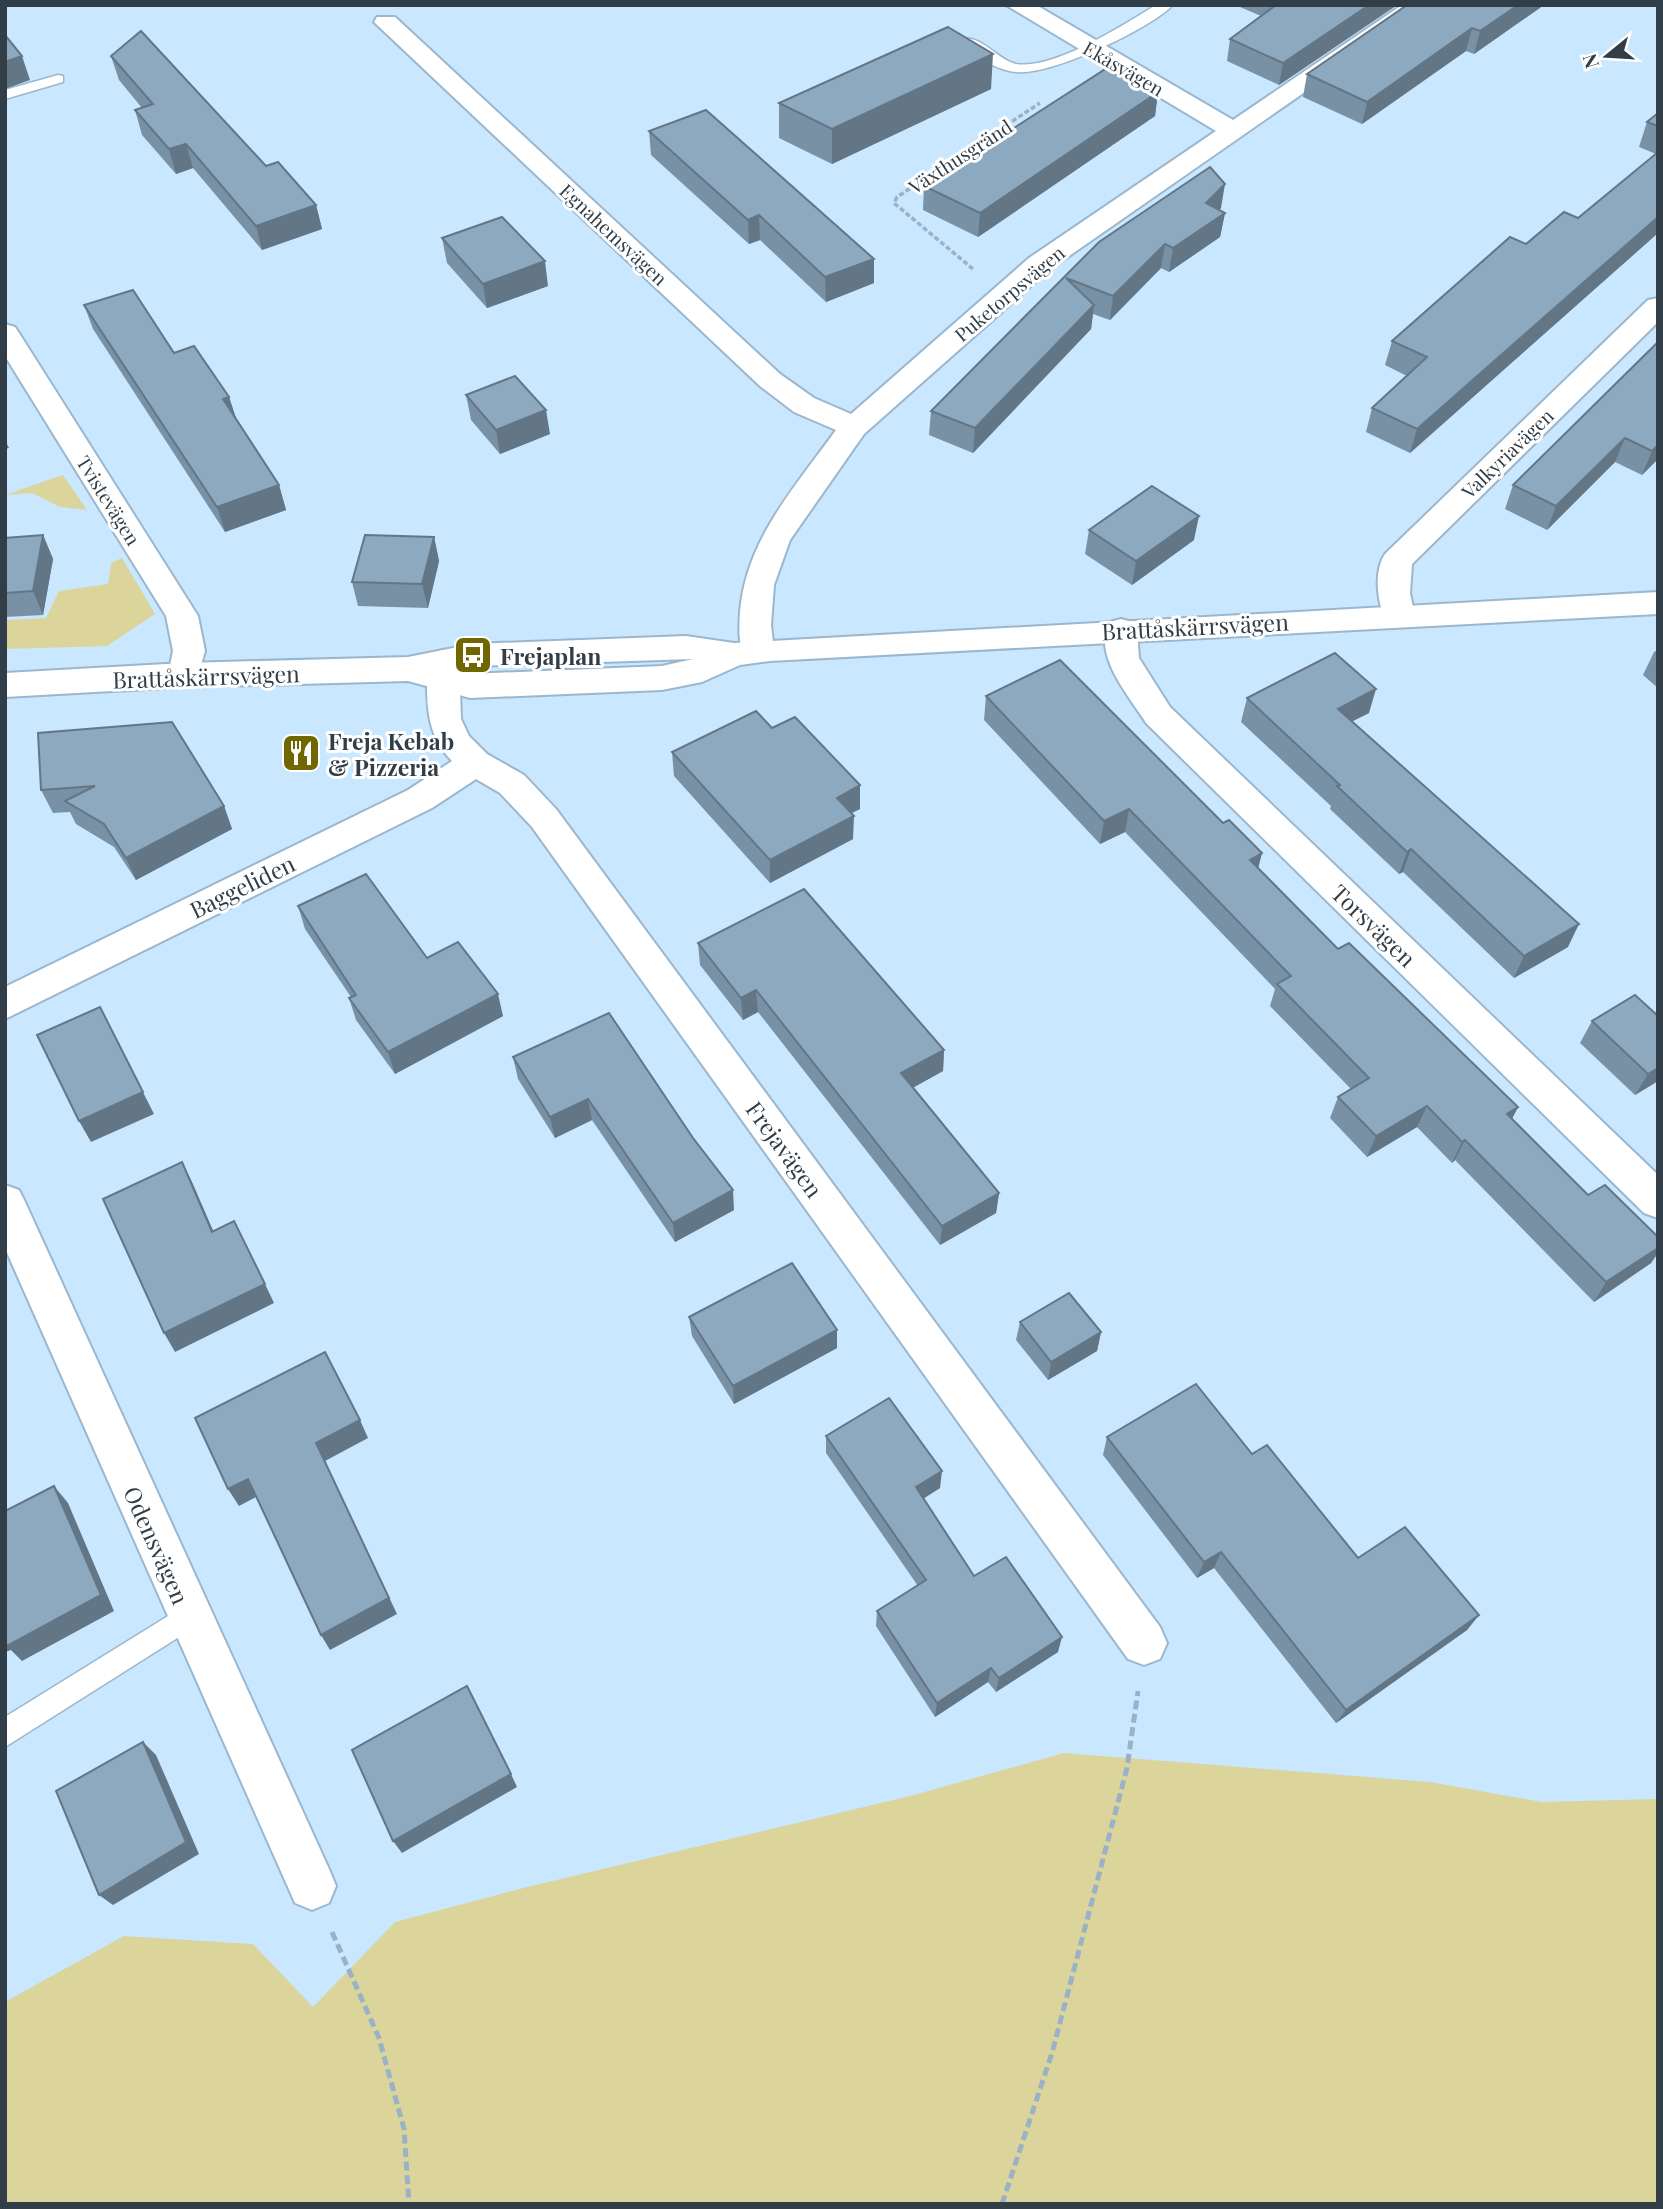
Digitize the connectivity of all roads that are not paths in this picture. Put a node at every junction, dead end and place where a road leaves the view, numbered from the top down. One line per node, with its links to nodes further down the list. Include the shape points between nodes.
1 (1018, 5): 6 (street, Ekåsvägen)
2 (1166, 5): 6 (lane)
3 (1418, 5): 9 (street, Puketorpsvägen)
4 (386, 22): 12 (street, Egnahemsvägen, via 771,380 804,405)
5 (959, 37): 6 (lane, via 1016,68 1041,65)
6 (1088, 47): 9 (street, Ekåsvägen)
7 (58, 79): 8 (lane)
8 (5, 95)
9 (1231, 129): 12 (street, Puketorpsvägen, via 1038,264)
10 (1658, 306): 14 (street, Valkyriavägen, via 1396,561 1394,593)
11 (5, 332): 18 (street, Tvistevägen, via 182,616 189,651)
12 (854, 427): 16 (street, Puketorpsvägen, via 775,538 758,585 755,625)
13 (1658, 603): 14 (street, Brattåskärrsvägen)
14 (1399, 616): 15 (street, Brattåskärrsvägen)
15 (1121, 630): 16 (street, Brattåskärrsvägen); 22 (street, Torsvägen, via 1123,658 1158,715)
16 (746, 653): 17 (street, Brattåskärrsvägen, via 690,674 662,678 470,686)
17 (431, 670): 18 (street, Brattåskärrsvägen); 20 (street, Frejavägen, via 455,743)
18 (184, 675): 19 (street, Brattåskärrsvägen)
19 (5, 685)
20 (475, 763): 21 (street, Baggeliden, via 420,799); 25 (street, Frejavägen, via 512,784 544,818)
21 (5, 1004)
22 (1658, 1201)
23 (5, 1202): 24 (street, Odensvägen)
24 (189, 1616): 26 (lane); 27 (street, Odensvägen)
25 (1144, 1643)
26 (5, 1733)
27 (312, 1886)

